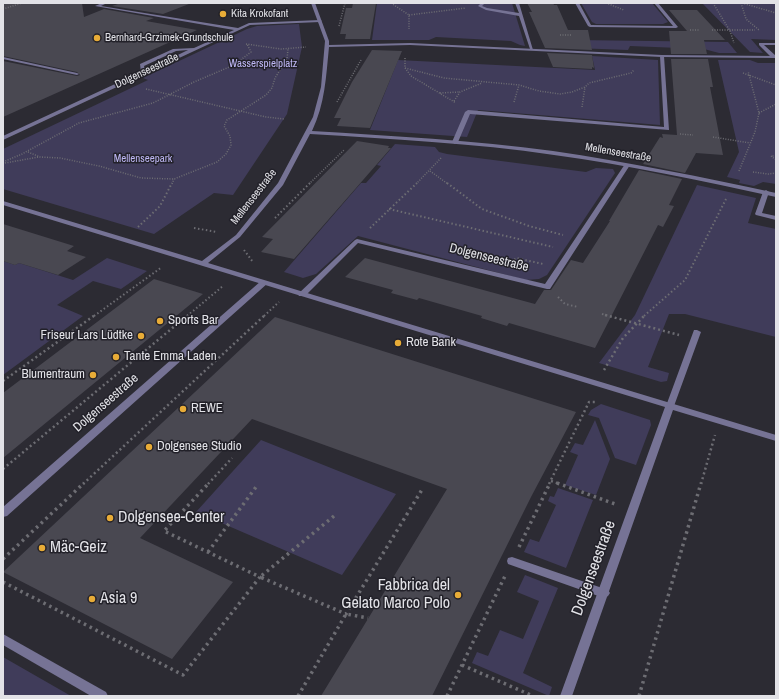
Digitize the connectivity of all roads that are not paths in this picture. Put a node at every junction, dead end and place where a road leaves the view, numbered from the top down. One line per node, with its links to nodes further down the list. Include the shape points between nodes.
1 (106, 3): 9 (street, via 98,6)
2 (313, 3): 8 (street, Mellenseestraße)
3 (517, 3): 7 (street)
4 (577, 3): 5 (street, via 590,26 676,27)
5 (656, 3)
6 (481, 4): 7 (street, via 486,9)
7 (521, 15): 13 (street)
8 (320, 21): 9 (street, Dolgenseestraße, via 249,24); 11 (street, Mellenseestraße)
9 (238, 29): 12 (street, Dolgenseestraße)
10 (776, 44): 15 (street, via 760,44)
11 (327, 46): 13 (street, via 379,42); 19 (street, Mellenseestraße, via 323,87 316,117)
12 (197, 48): 17 (street, Dolgenseestraße); 17 (street, via 175,50 142,65)
13 (532, 50): 14 (street, via 619,52)
14 (662, 56): 15 (street); 21 (street, Mellenseestraße, via 667,129 468,112)
15 (775, 57)
16 (3, 58): 18 (street)
17 (143, 73): 20 (street, Dolgenseestraße)
18 (77, 74)
19 (308, 132): 21 (street, Mellenseestraße); 27 (street, Mellenseestraße, via 281,184 238,236)
20 (3, 138)
21 (455, 142): 22 (street, Mellenseestraße)
22 (627, 165): 23 (street, Mellenseestraße); 29 (street, Dolgenseestraße, via 546,287 357,241)
23 (766, 192): 24 (street, Mellenseestraße); 26 (street, via 758,214)
24 (776, 195)
25 (3, 203): 27 (street)
26 (776, 218)
27 (203, 264): 28 (street)
28 (264, 283): 29 (street); 33 (street, Dolgenseestraße)
29 (302, 294): 31 (street)
30 (695, 335): 31 (street, Dolgenseestraße)
31 (670, 406): 32 (street); 35 (street, Dolgenseestraße)
32 (776, 438)
33 (3, 513)
34 (512, 561): 35 (street)
35 (604, 593): 38 (street, Dolgenseestraße)
36 (3, 639): 37 (street)
37 (102, 696)
38 (566, 696)

